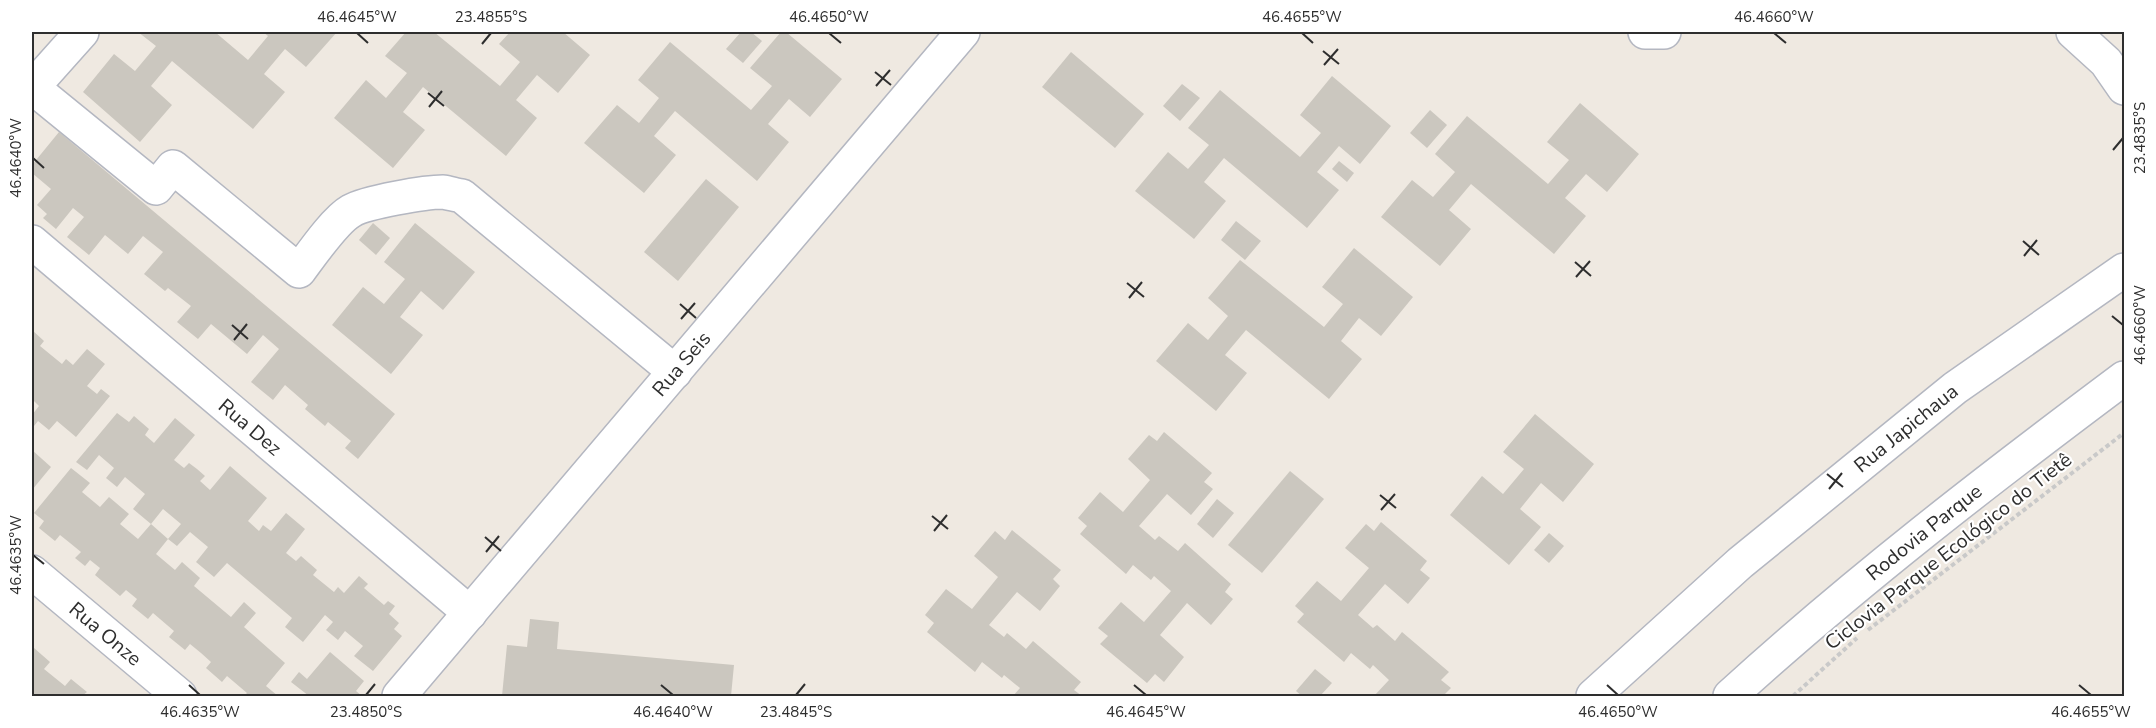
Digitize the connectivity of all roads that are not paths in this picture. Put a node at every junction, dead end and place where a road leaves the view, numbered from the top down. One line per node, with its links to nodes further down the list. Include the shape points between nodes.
1 (82, 32): 6 (street)
2 (963, 32): 10 (street, Rua Seis)
3 (1645, 32): 4 (street)
4 (1664, 32)
5 (2073, 32): 7 (street, via 2106,62)
6 (32, 88): 10 (street, via 156,188 173,167 299,271 351,211 424,194 444,192 462,196)
7 (2124, 88)
8 (32, 242): 13 (street, Rua Dez)
9 (2124, 270): 16 (street, Rua Japichaua, via 1954,388 1740,562)
10 (675, 372): 13 (street, Rua Seis)
11 (2124, 378): 17 (street, Rodovia Parque, via 1851,589)
12 (32, 572): 14 (street, Rua Onze)
13 (470, 613): 15 (street, Rua Seis)
14 (180, 696)
15 (399, 696)
16 (1593, 696)
17 (1730, 696)

